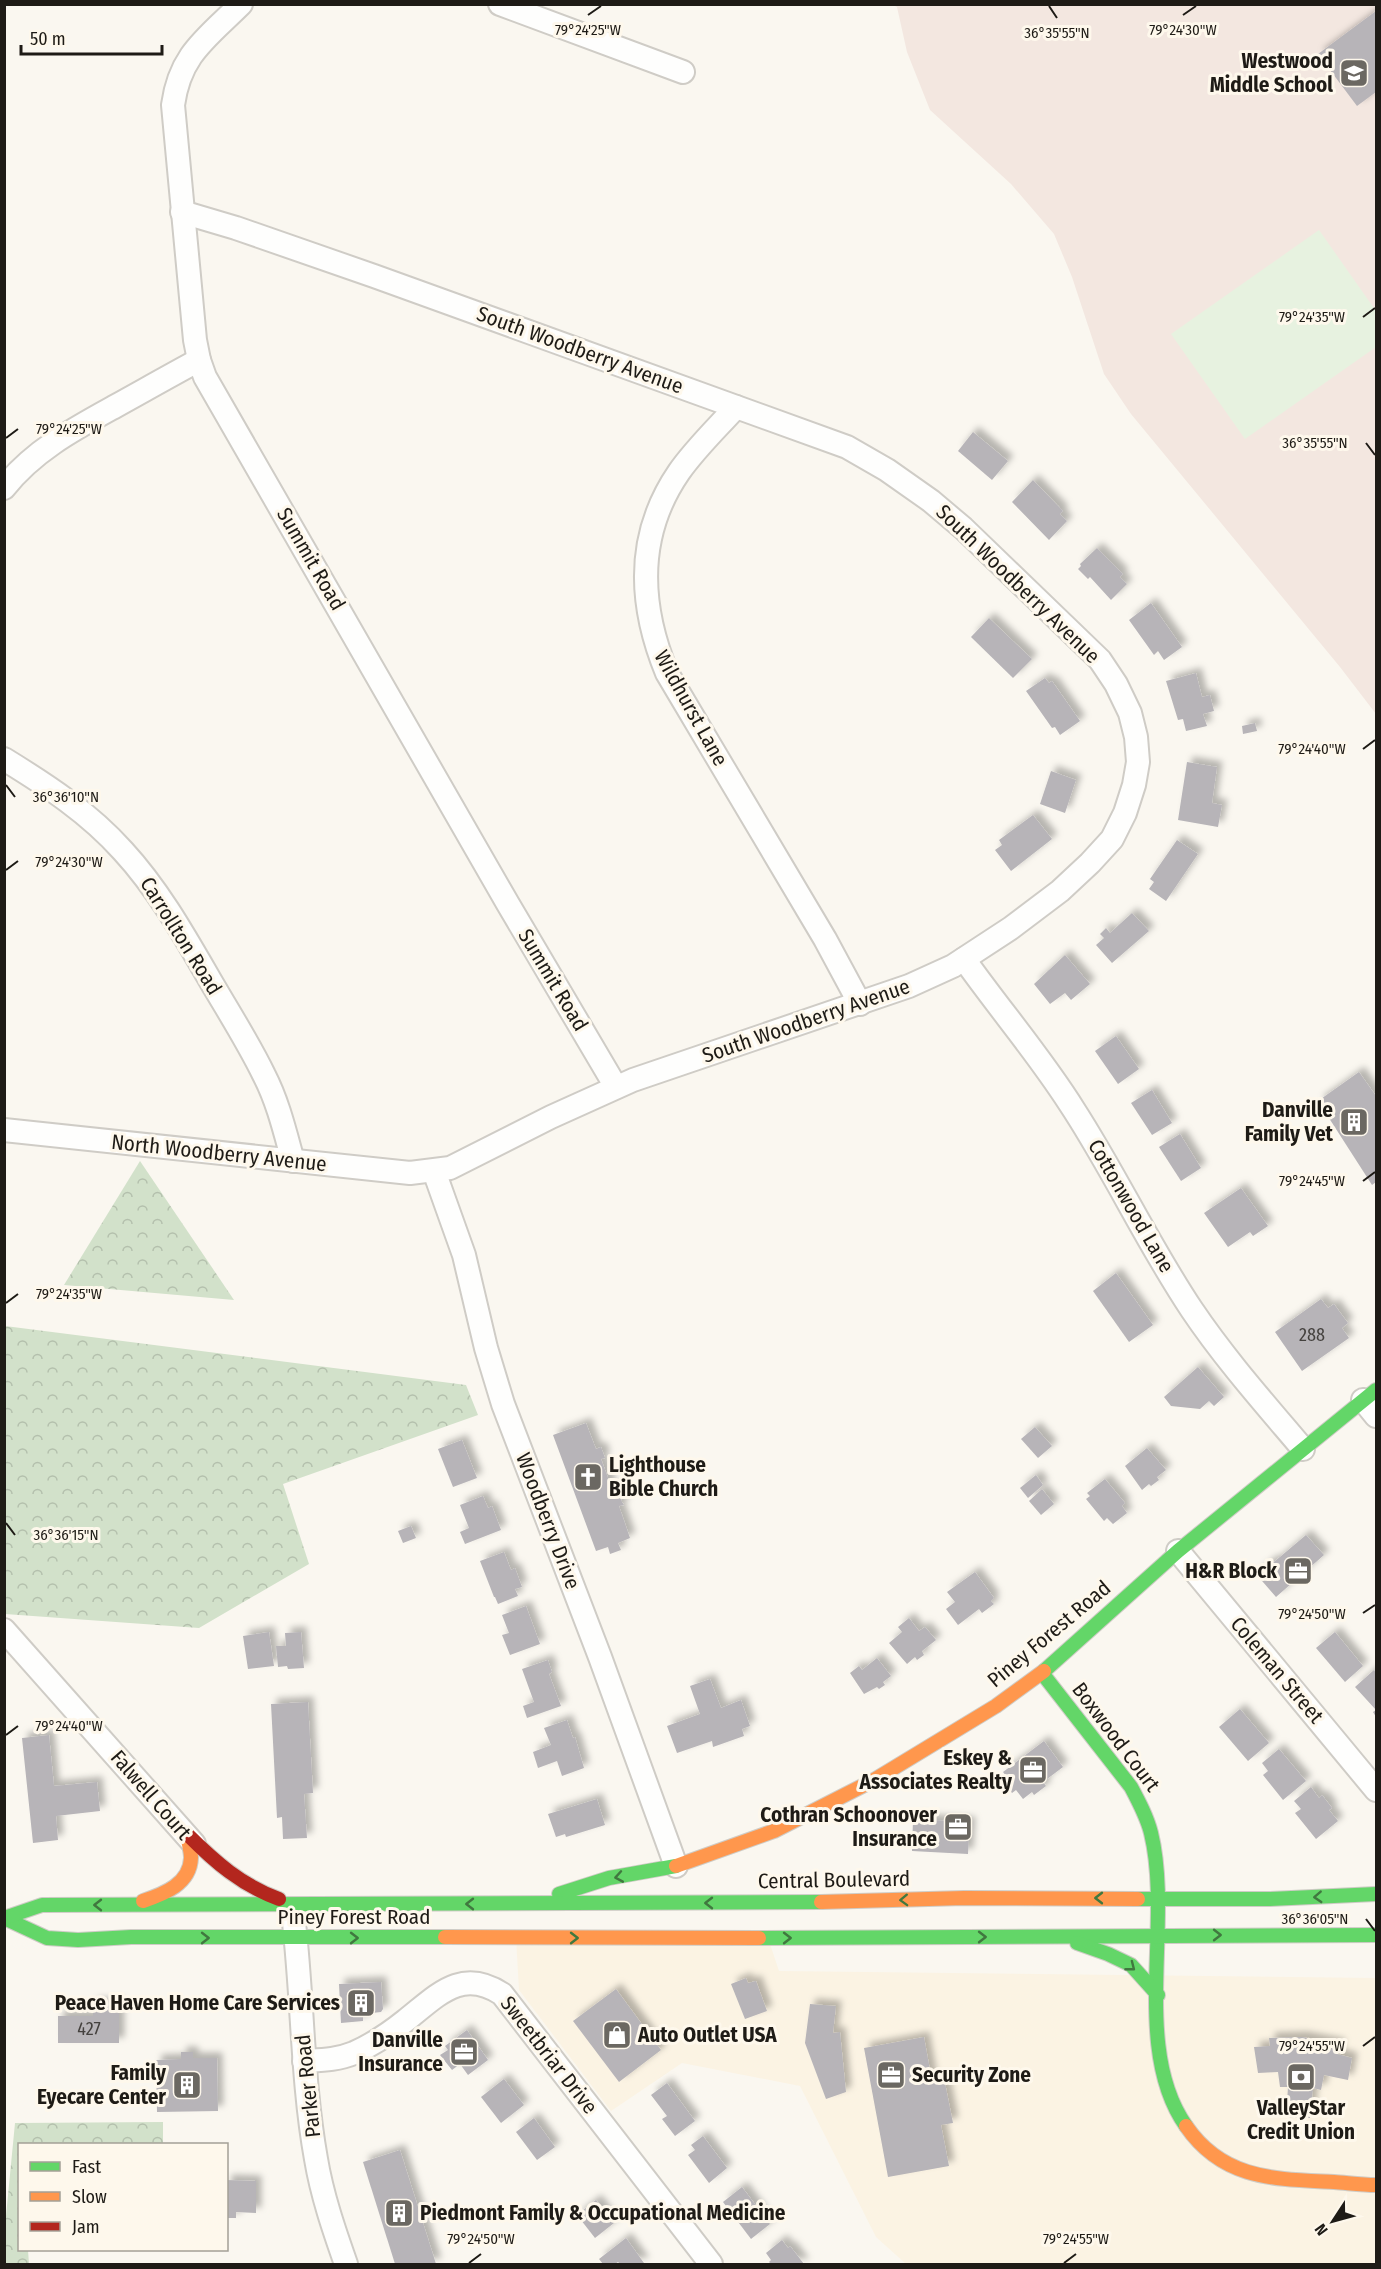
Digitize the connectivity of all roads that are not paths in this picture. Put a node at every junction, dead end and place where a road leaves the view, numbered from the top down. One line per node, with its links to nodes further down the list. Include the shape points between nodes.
1 (241, 4): 4 (street, Summit Road, via 191,54 175,86 173,105)
2 (500, 4): 3 (street)
3 (683, 72)
4 (182, 212): 5 (street, Summit Road); 6 (street, South Woodberry Avenue, via 374,276)
5 (199, 360): 7 (street, via 71,430 44,449); 11 (street, Summit Road)
6 (736, 407): 9 (street, South Woodberry Avenue, via 847,447 931,501 1081,639 1116,684 1130,713 1138,762 1125,813 1112,839 1060,891); 10 (street, Wildhurst Lane, via 679,472 663,499 647,549 648,614 667,673)
7 (4, 488)
8 (4, 759): 13 (street, Carrollton Road, via 57,792 92,820 151,885 264,1075 282,1118)
9 (964, 959): 10 (street, South Woodberry Avenue); 16 (street, Cottonwood Lane, via 1075,1111 1193,1310)
10 (860, 1004): 11 (street, South Woodberry Avenue)
11 (616, 1087): 14 (street, South Woodberry Avenue, via 450,1168)
12 (5, 1130): 13 (street, North Woodberry Avenue)
13 (293, 1161): 14 (street, North Woodberry Avenue, via 410,1173)
14 (434, 1171): 22 (street, Woodberry Drive, via 464,1255 503,1404)
15 (1372, 1402): 16 (main road, Piney Forest Road)
16 (1303, 1449): 17 (main road, Piney Forest Road)
17 (1178, 1551): 19 (main road, Piney Forest Road); 20 (street, Coleman Street)
18 (4, 1630): 21 (street, Falwell Court)
19 (1042, 1673): 22 (main road, Piney Forest Road, via 996,1706 817,1810 774,1831); 25 (main road, Boxwood Court, via 1143,1807 1154,1842)
20 (1377, 1790)
21 (187, 1834): 26 (street, Falwell Court); 27 (main road, via 226,1872 254,1891); 29 (main road, via 191,1858 188,1875 165,1893)
22 (676, 1866): 28 (main road, Piney Forest Road, one-way to 28, via 609,1878)
23 (222, 1888): 30 (main road)
24 (1377, 1894): 25 (main road, Central Boulevard, one-way to 25, via 1270,1899)
25 (1157, 1898): 28 (main road, Central Boulevard, one-way to 28); 34 (main road, Boxwood Court)
26 (243, 1904): 27 (main road, Piney Forest Road); 30 (main road, Piney Forest Road); 35 (street, Falwell Court)
27 (292, 1904): 28 (main road, Central Boulevard, one-way to 27); 36 (street, Parker Road)
28 (528, 1904)
29 (133, 1905): 30 (main road, Piney Forest Road); 31 (main road, Piney Forest Road, one-way to 31, via 42,1905)
30 (213, 1914): 37 (main road, via 184,1926 94,1926)
31 (4, 1918): 37 (main road, Piney Forest Road, via 47,1938)
32 (1377, 1935): 34 (main road, one-way to 32)
33 (1058, 1936): 34 (main road); 36 (main road, Piney Forest Road, one-way to 33); 38 (main road, one-way to 38, via 1122,1960 1138,1971)
34 (1159, 1936): 38 (main road, Boxwood Court)
35 (267, 1938): 36 (main road, Piney Forest Road); 37 (main road, Piney Forest Road, one-way to 35)
36 (296, 1938): 39 (street, Parker Road)
37 (78, 1940)
38 (1158, 1995): 40 (main road, Boxwood Court, via 1161,2063 1168,2093 1185,2127 1210,2153 1252,2174 1281,2180)
39 (304, 2061): 41 (street, Parker Road, via 316,2160); 42 (street, Sweetbriar Drive, via 335,2060 354,2052 403,2023 446,1988 464,1983 493,1988 502,1994)
40 (1377, 2185)
41 (346, 2265)
42 (711, 2265)

